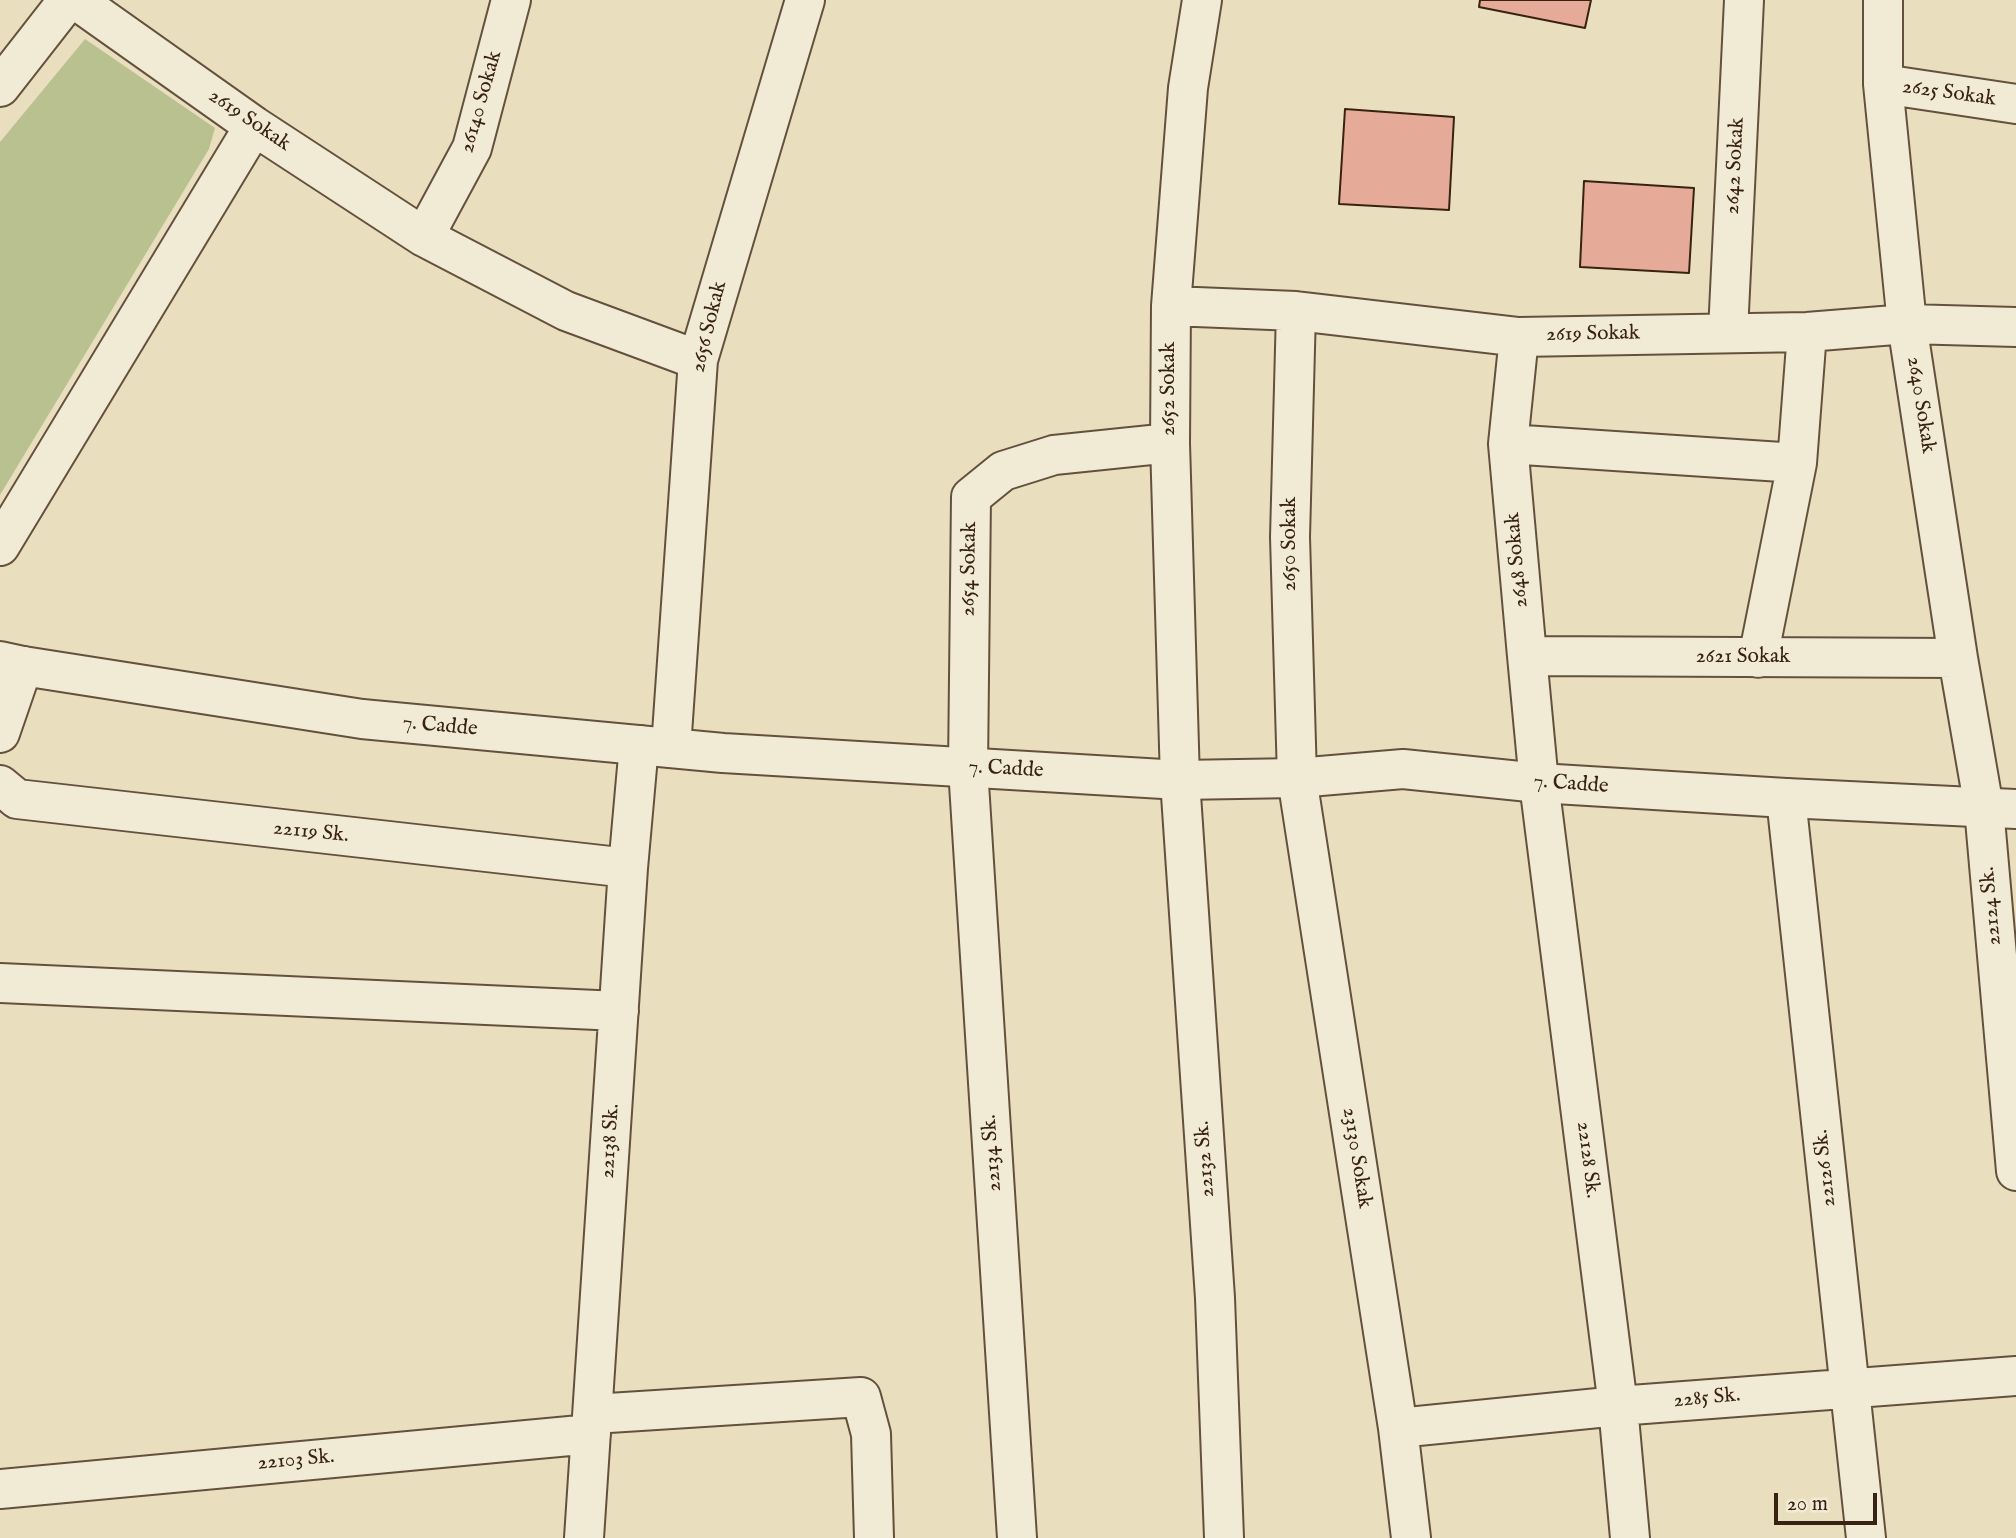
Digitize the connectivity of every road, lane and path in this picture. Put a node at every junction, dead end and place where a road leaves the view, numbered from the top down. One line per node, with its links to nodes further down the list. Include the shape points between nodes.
1 (68, 0): 9 (street)
2 (76, 0): 11 (street, 2619 Sokak)
3 (511, 0): 12 (street, 26140 Sokak, via 472,148)
4 (805, 0): 20 (street, 2656 Sokak)
5 (1202, 0): 13 (street, 2652 Sokak, via 1188,88)
6 (1744, 0): 17 (street, 2642 Sokak)
7 (1883, 0): 8 (street, 2640 Sokak)
8 (1883, 84): 10 (street, 2625 Sokak); 15 (street, 2640 Sokak)
9 (0, 86)
10 (2016, 104)
11 (254, 126): 12 (street, 2619 Sokak); 24 (street)
12 (424, 237): 20 (street, 2619 Sokak, via 566,311)
13 (1171, 306): 14 (street, 2619 Sokak); 21 (street, 2652 Sokak)
14 (1296, 311): 19 (street, 2619 Sokak); 32 (street, 2650 Sokak, via 1290,537)
15 (1908, 324): 16 (street, 2619 Sokak); 18 (street, 2619 Sokak); 27 (street, 2640 Sokak)
16 (2016, 327)
17 (1728, 332): 18 (street, 2619 Sokak); 19 (street, 2619 Sokak)
18 (1807, 332): 23 (street)
19 (1518, 337): 22 (street, 2648 Sokak)
20 (698, 360): 30 (street, 2656 Sokak)
21 (1170, 443): 31 (street, 2654 Sokak, via 1054,455 1003,471 971,497); 33 (street, 2652 Sokak)
22 (1508, 444): 23 (street); 25 (street, 2648 Sokak)
23 (1797, 463): 26 (street)
24 (0, 546)
25 (1527, 656): 26 (street, 2621 Sokak); 34 (street, 2648 Sokak)
26 (1758, 658): 27 (street, 2621 Sokak)
27 (1958, 658): 37 (street, 2640 Sokak)
28 (12, 663): 29 (street); 30 (street, 7. Cadde, via 362,719)
29 (0, 733)
30 (655, 747): 31 (street, 7. Cadde); 38 (street, 22138 Sk.)
31 (968, 768): 33 (street, 7. Cadde); 51 (street, 22134 Sk.)
32 (1297, 778): 33 (street, 7. Cadde); 34 (street, 7. Cadde, via 1403,769); 47 (street, 23130 Sokak)
33 (1180, 780): 52 (street, 22132 Sk., via 1215,1298)
34 (1539, 783): 36 (street, 7. Cadde); 45 (street, 22128 Sk.)
35 (0, 785): 38 (street, 22119 Sk., via 17,799)
36 (1786, 798): 37 (street, 7. Cadde); 44 (street, 22126 Sk.)
37 (2000, 809): 41 (street, 22124 Sk.)
38 (628, 868): 40 (street, 22138 Sk.)
39 (0, 983): 40 (street)
40 (619, 1011): 46 (street, 22138 Sk.)
41 (2016, 1162): 42 (street, 22124 Sk.)
42 (2016, 1171)
43 (2016, 1376): 44 (street, 2285 Sk.)
44 (1849, 1387): 45 (street, 2285 Sk.); 55 (street, 22126 Sk.)
45 (1618, 1406): 47 (street, 2285 Sk.); 54 (street, 22128 Sk.)
46 (592, 1424): 48 (street, 22103 Sk.); 49 (street, 22138 Sk.); 50 (street, 22103 Sk., via 860,1397 871,1434)
47 (1398, 1428): 53 (street, 23130 Sokak)
48 (0, 1489)
49 (584, 1538)
50 (874, 1538)
51 (1017, 1538)
52 (1224, 1538)
53 (1411, 1538)
54 (1630, 1538)
55 (1866, 1538)

